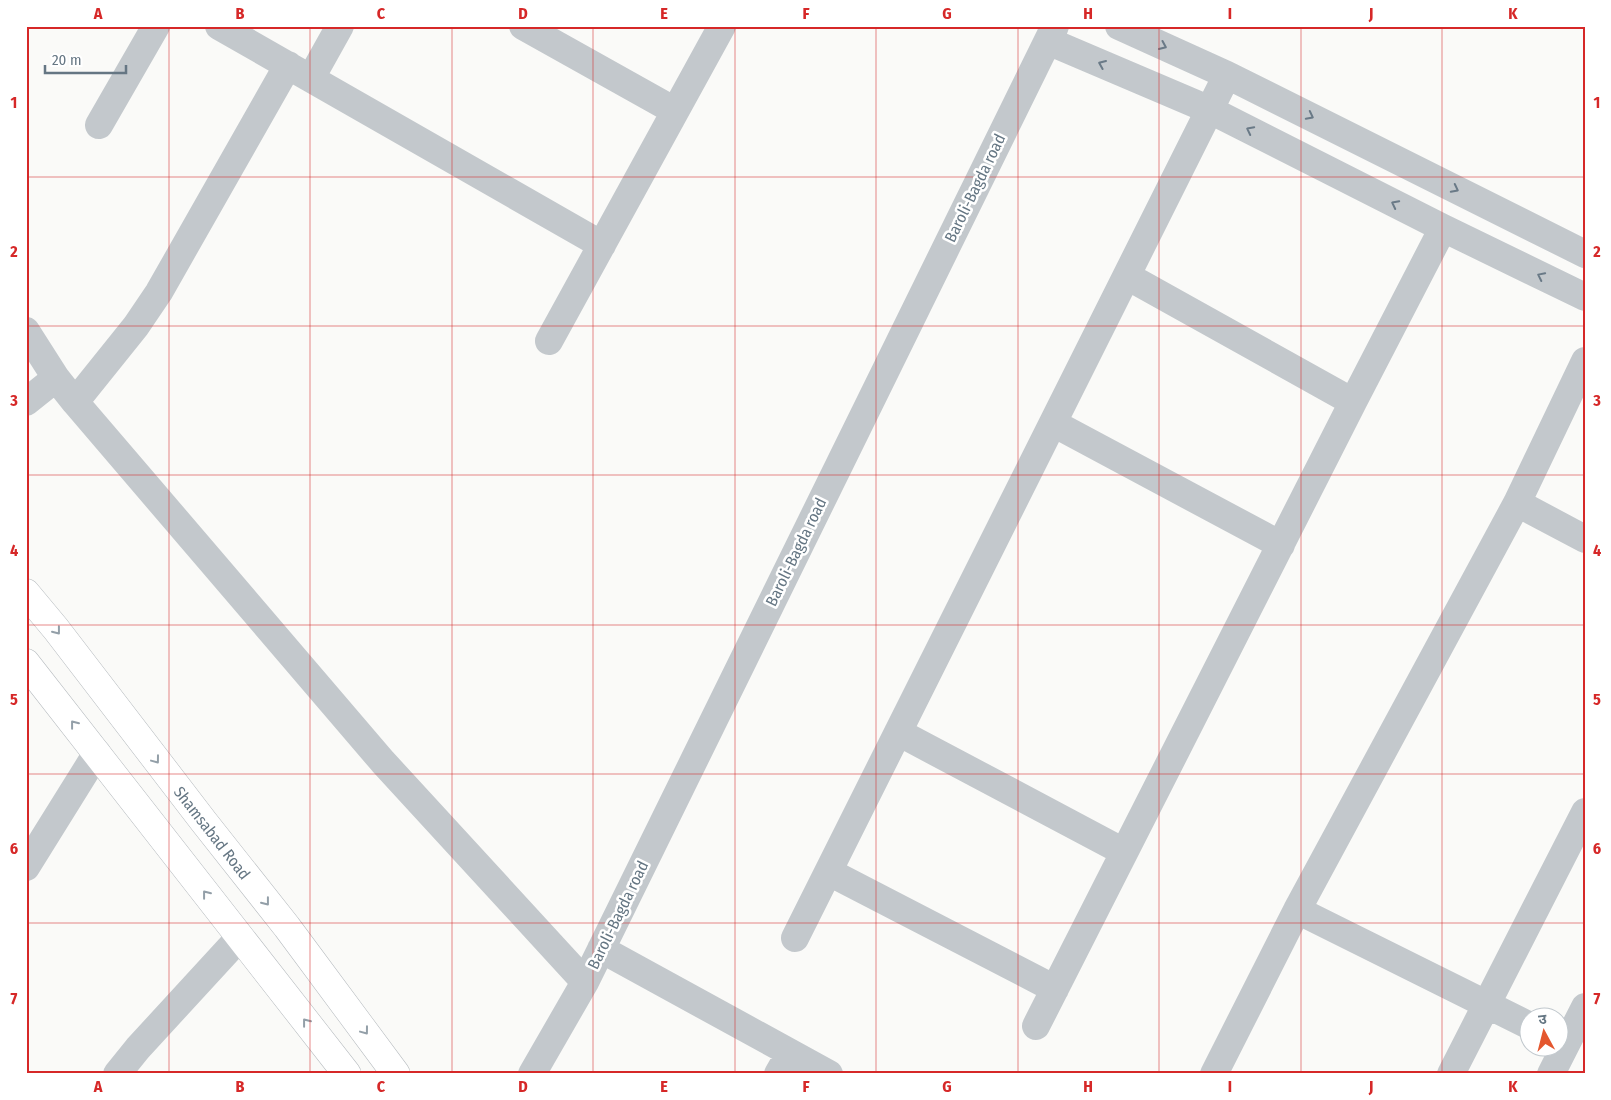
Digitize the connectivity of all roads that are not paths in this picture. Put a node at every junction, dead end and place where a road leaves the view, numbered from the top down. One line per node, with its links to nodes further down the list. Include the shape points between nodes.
1 (156, 26): 13 (street)
2 (219, 26): 8 (street)
3 (340, 26): 10 (street)
4 (523, 26): 12 (street)
5 (722, 26): 12 (street)
6 (1119, 26): 9 (street, one-way to 9)
7 (1051, 33): 11 (street, one-way to 7); 41 (street, Baroli-Bagda road)
8 (288, 65): 10 (street); 24 (street, via 159,292)
9 (1227, 75): 11 (street); 16 (street, one-way to 16)
10 (311, 78): 15 (street)
11 (1210, 110): 14 (street, one-way to 11); 17 (street)
12 (675, 111): 15 (street)
13 (99, 125)
14 (1444, 228): 18 (street, one-way to 14); 25 (street)
15 (602, 245): 20 (street)
16 (1585, 254)
17 (1126, 276): 25 (street); 26 (street)
18 (1585, 297)
19 (26, 331): 22 (street)
20 (549, 341)
21 (1585, 361): 27 (street)
22 (56, 378): 23 (street); 24 (street)
23 (26, 402)
24 (75, 402): 42 (street, via 383,762)
25 (1353, 402): 29 (street)
26 (1053, 423): 29 (street); 32 (street)
27 (1517, 503): 28 (street); 38 (street)
28 (1585, 539)
29 (1281, 545): 35 (street)
30 (26, 593): 52 (main road, Shamsabad Road, one-way to 52)
31 (26, 663): 33 (main road, one-way to 31)
32 (898, 732): 35 (street); 37 (street)
33 (97, 753): 36 (street); 39 (main road, one-way to 33)
34 (1585, 812): 44 (street)
35 (1124, 852): 43 (street)
36 (26, 867)
37 (829, 872): 40 (street); 43 (street)
38 (1297, 910): 44 (street); 55 (street)
39 (240, 937): 50 (street); 51 (main road, one-way to 39)
40 (795, 938)
41 (601, 949): 42 (street, Baroli-Bagda road); 49 (street)
42 (585, 982): 53 (street, Baroli-Bagda road)
43 (1054, 989): 47 (street)
44 (1487, 1004): 46 (street); 56 (street)
45 (1585, 1008): 48 (street)
46 (1518, 1020)
47 (1036, 1026)
48 (1570, 1045): 57 (street)
49 (784, 1064): 54 (street)
50 (117, 1074)
51 (348, 1074)
52 (396, 1074)
53 (532, 1074)
54 (829, 1074)
55 (1214, 1074)
56 (1451, 1074)
57 (1550, 1074)

